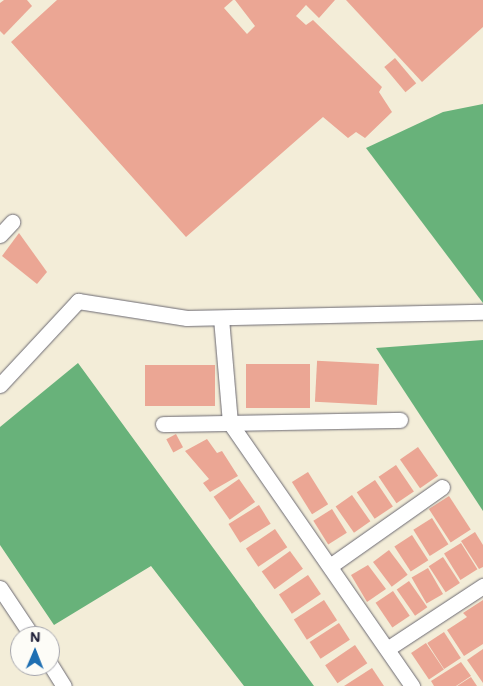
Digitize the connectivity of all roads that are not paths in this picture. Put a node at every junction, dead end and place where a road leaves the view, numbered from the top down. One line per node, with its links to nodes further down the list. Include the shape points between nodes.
1 (12, 222): 2 (street)
2 (0, 235)
3 (483, 312): 4 (street)
4 (222, 318): 5 (street, via 187,318 78,301); 7 (street)
5 (0, 385)
6 (400, 420): 7 (street)
7 (230, 422): 8 (street); 10 (street)
8 (163, 424)
9 (442, 487): 10 (street)
10 (330, 566): 14 (street)
11 (483, 586): 14 (street)
12 (0, 588): 13 (street)
13 (25, 626)
14 (387, 649): 15 (street)
15 (412, 686)

